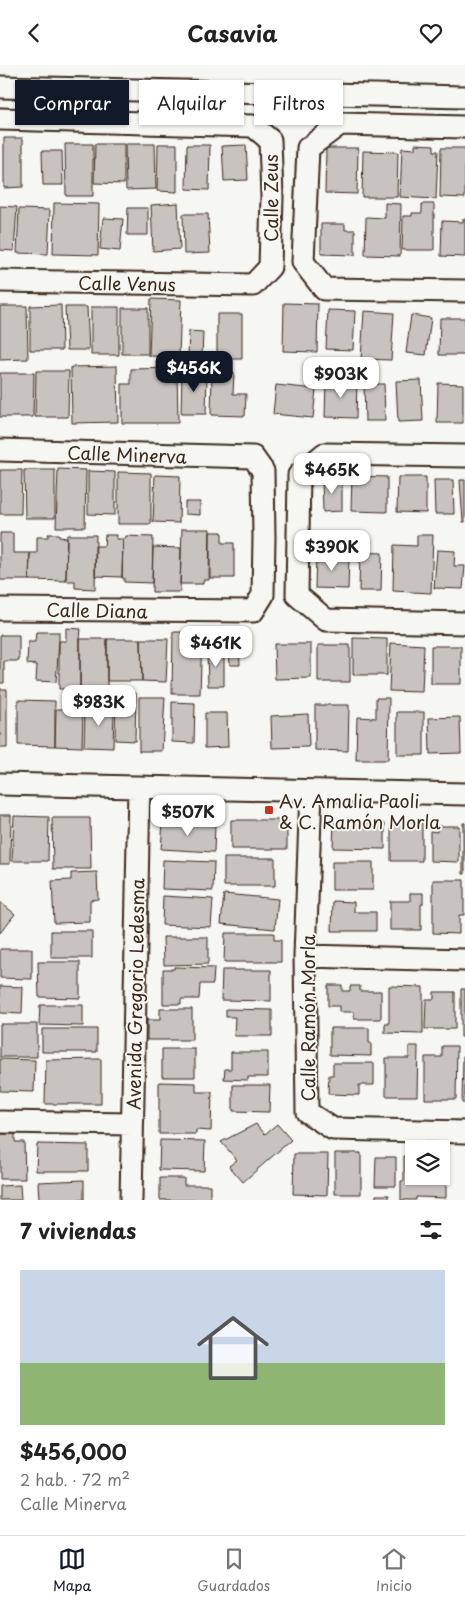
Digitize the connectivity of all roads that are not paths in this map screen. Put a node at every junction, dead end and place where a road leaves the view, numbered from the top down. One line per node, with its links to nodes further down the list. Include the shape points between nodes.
1 (0, 87): 2 (street)
2 (465, 97)
3 (0, 119): 6 (street, Calle Zeus, via 253,125 270,140 272,197 270,267)
4 (465, 127): 7 (street, via 340,124 308,148 303,262 324,289)
5 (0, 281): 6 (street, Calle Venus)
6 (253, 285)
7 (465, 291)
8 (0, 450): 11 (street, Calle Minerva, via 253,457 263,471 264,537 263,595)
9 (465, 456): 12 (street, via 324,454 299,475 297,595 326,620)
10 (0, 609): 11 (street, Calle Diana)
11 (253, 611)
12 (465, 623)
13 (0, 785): 14 (street)
14 (139, 788): 15 (street); 20 (street, Avenida Gregorio Ledesma)
15 (311, 791): 16 (street); 17 (street, Calle Ramón Morla)
16 (465, 794)
17 (305, 956): 18 (street); 21 (street, Calle Ramón Morla, via 307,1113 333,1129)
18 (465, 960)
19 (0, 1122): 20 (street)
20 (132, 1124): 22 (street, Avenida Gregorio Ledesma)
21 (465, 1132)
22 (131, 1200)

